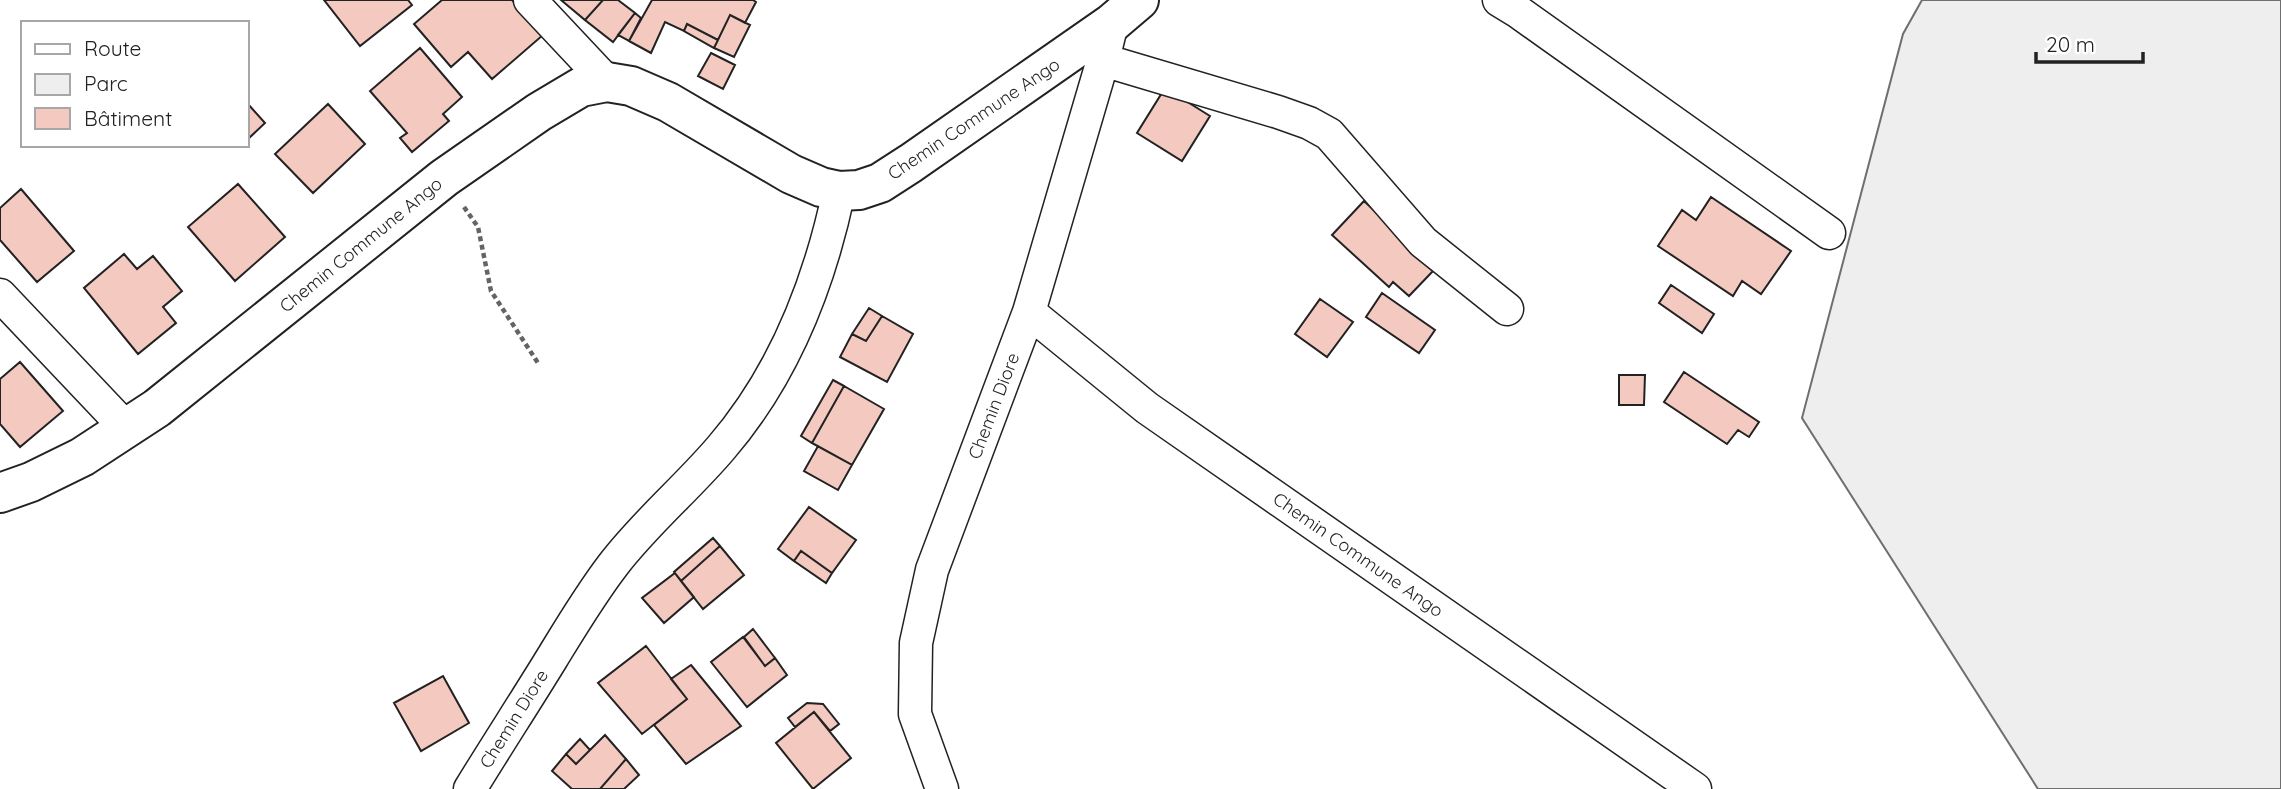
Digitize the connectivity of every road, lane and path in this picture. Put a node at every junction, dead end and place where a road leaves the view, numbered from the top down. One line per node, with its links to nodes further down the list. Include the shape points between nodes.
1 (530, 0): 5 (street)
2 (1499, 0): 8 (street)
3 (1125, 8): 4 (street, Chemin Diore); 7 (street, Chemin Commune Ango, via 901,170 880,183)
4 (1103, 60): 10 (street, via 1278,112 1329,134 1423,242); 11 (street, Chemin Diore)
5 (607, 82): 6 (street, Chemin Commune Ango, via 581,87); 7 (street, Chemin Commune Ango, via 631,86 668,102 791,174)
6 (444, 178): 12 (path, via 478,227 491,291); 13 (street, Chemin Commune Ango)
7 (839, 191): 15 (street, Chemin Diore, via 813,291 769,383 720,449 614,564)
8 (1829, 233)
9 (0, 295): 13 (street)
10 (1507, 309)
11 (1029, 312): 16 (street, Chemin Diore, via 932,570 916,643 915,714); 17 (street, Chemin Commune Ango, via 1147,408)
12 (538, 363)
13 (126, 428): 14 (street, Chemin Commune Ango, via 82,457)
14 (0, 493)
15 (470, 789)
16 (942, 789)
17 (1695, 789)

